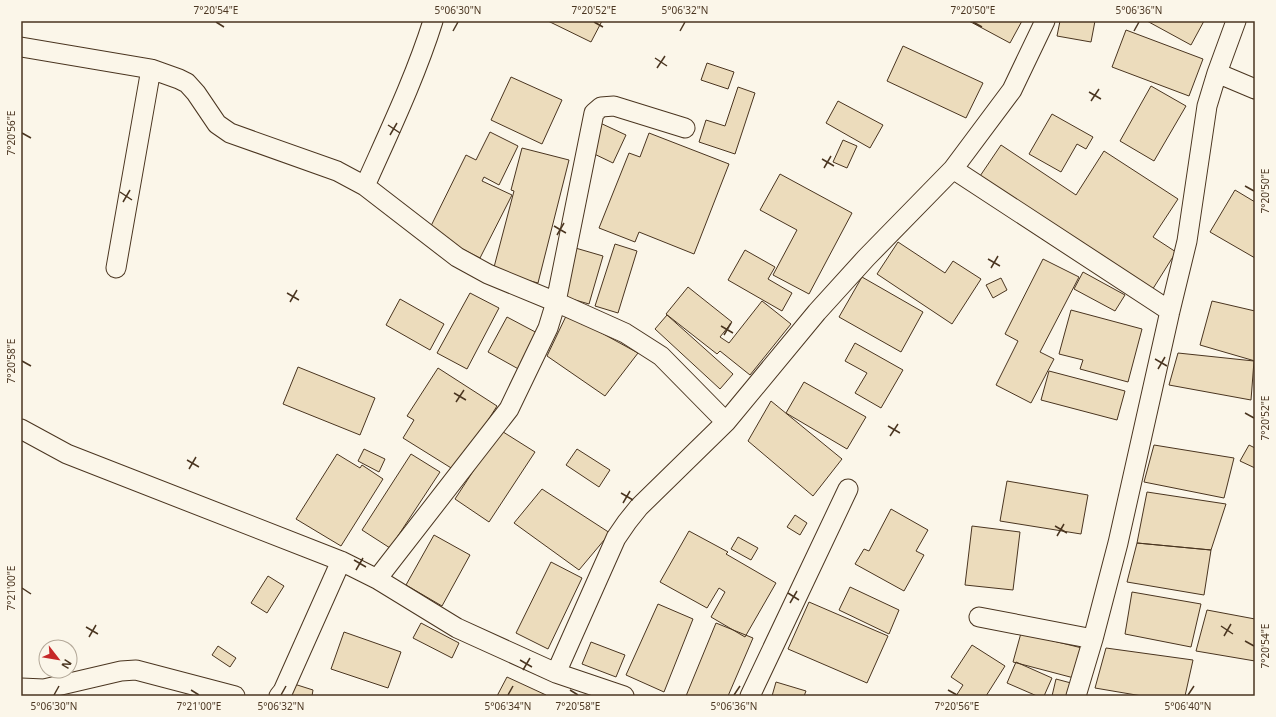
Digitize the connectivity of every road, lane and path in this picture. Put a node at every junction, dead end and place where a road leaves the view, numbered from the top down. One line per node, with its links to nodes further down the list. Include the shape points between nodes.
1 (433, 21): 10 (street, via 405,95)
2 (1046, 21): 9 (street, via 1012,90)
3 (1236, 21): 6 (street)
4 (21, 47): 5 (street)
5 (151, 69): 10 (street, via 187,83 217,124 230,132 337,171); 11 (street)
6 (1217, 73): 7 (street); 13 (street, via 1207,106 1187,241)
7 (1255, 89)
8 (685, 128): 12 (street, via 614,106 601,107 594,113)
9 (953, 169): 13 (street); 14 (street, via 817,312)
10 (365, 186): 12 (street, via 457,257 488,274)
11 (116, 268)
12 (556, 302): 14 (street, via 625,333 661,356); 18 (street, via 548,328 508,409)
13 (1170, 311): 20 (street, via 1118,543)
14 (726, 422): 21 (street, via 639,507 616,538)
15 (21, 429): 17 (street, via 67,454)
16 (848, 489): 26 (street)
17 (341, 561): 18 (street); 24 (street)
18 (377, 579): 21 (street, via 458,628)
19 (979, 616): 20 (street)
20 (1093, 639): 27 (street)
21 (556, 673): 25 (street)
22 (21, 688): 23 (street, via 44,689 121,671 136,670)
23 (235, 696)
24 (279, 696)
25 (624, 696)
26 (750, 696)
27 (1076, 696)

